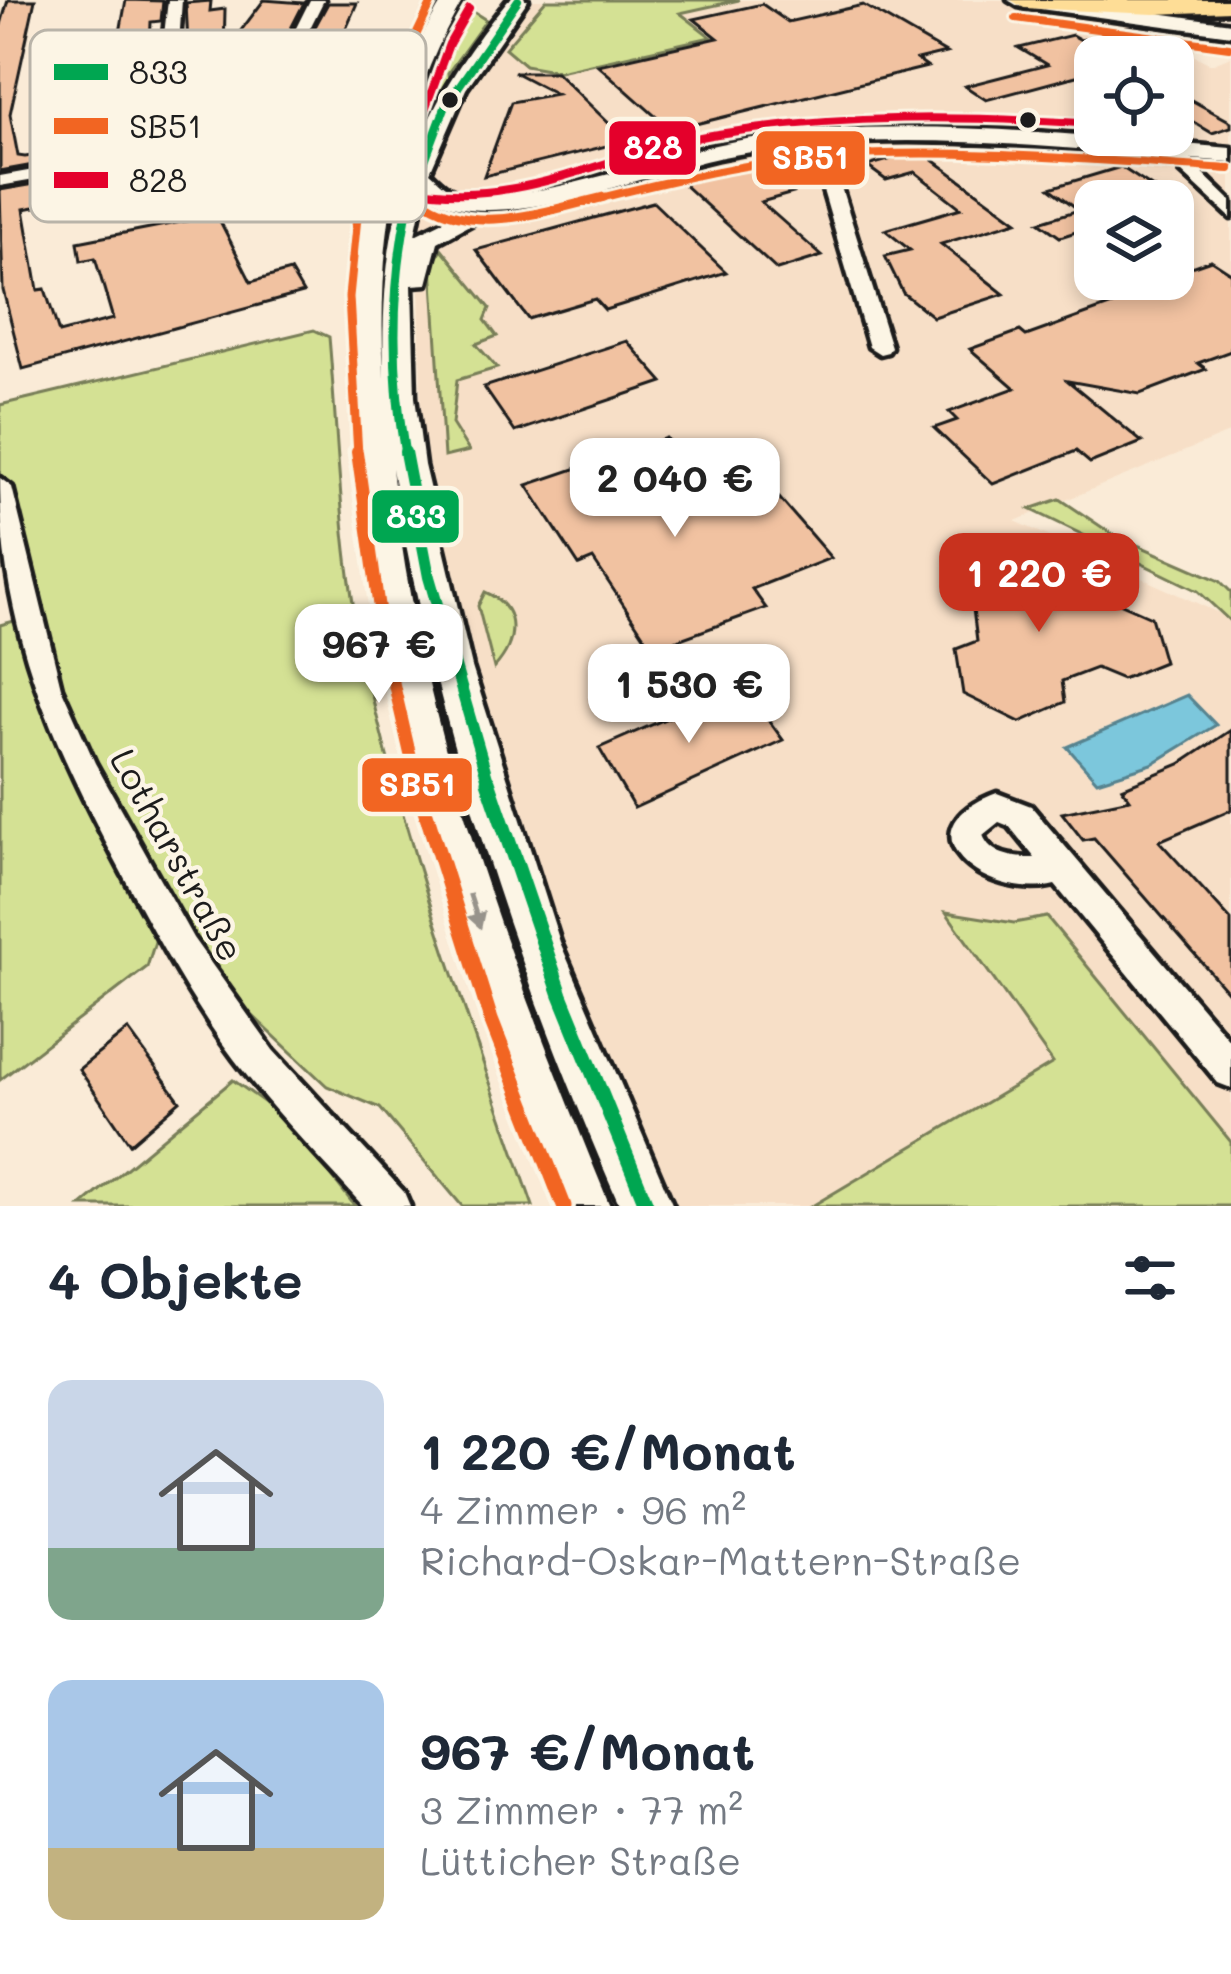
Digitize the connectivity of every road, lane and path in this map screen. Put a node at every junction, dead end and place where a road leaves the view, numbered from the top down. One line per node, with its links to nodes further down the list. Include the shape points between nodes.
1 (175, 0): 10 (street)
2 (317, 0): 11 (street)
3 (518, 0): 8 (main road)
4 (533, 0): 8 (main road)
5 (1021, 0): 6 (highway); 9 (main road)
6 (1231, 3)
7 (449, 6): 8 (main road, via 477,8); 12 (main road)
8 (501, 24): 13 (main road)
9 (1231, 29)
10 (173, 30)
11 (302, 30)
12 (426, 84)
13 (426, 136)
14 (817, 139): 15 (main road); 22 (main road, via 723,150); 28 (street)
15 (1074, 141)
16 (1194, 150): 17 (main road)
17 (1228, 153)
18 (1182, 156): 24 (street)
19 (30, 176): 20 (street)
20 (0, 182)
21 (426, 187): 22 (main road, via 460,200)
22 (552, 194): 25 (main road)
23 (426, 210): 25 (main road)
24 (1231, 212)
25 (471, 217): 29 (main road, via 434,231 422,246 419,410)
26 (389, 222): 34 (main road, one-way to 34, via 367,325 375,493 397,625 455,850)
27 (407, 222): 29 (main road, via 398,321)
28 (880, 346)
29 (406, 437): 35 (main road, via 438,619 543,958)
30 (0, 487): 33 (street, Lotharstraße, via 47,687 83,770 181,950 260,1063)
31 (1062, 868): 32 (street)
32 (1231, 1070)
33 (390, 1206)
34 (584, 1206)
35 (647, 1206)

